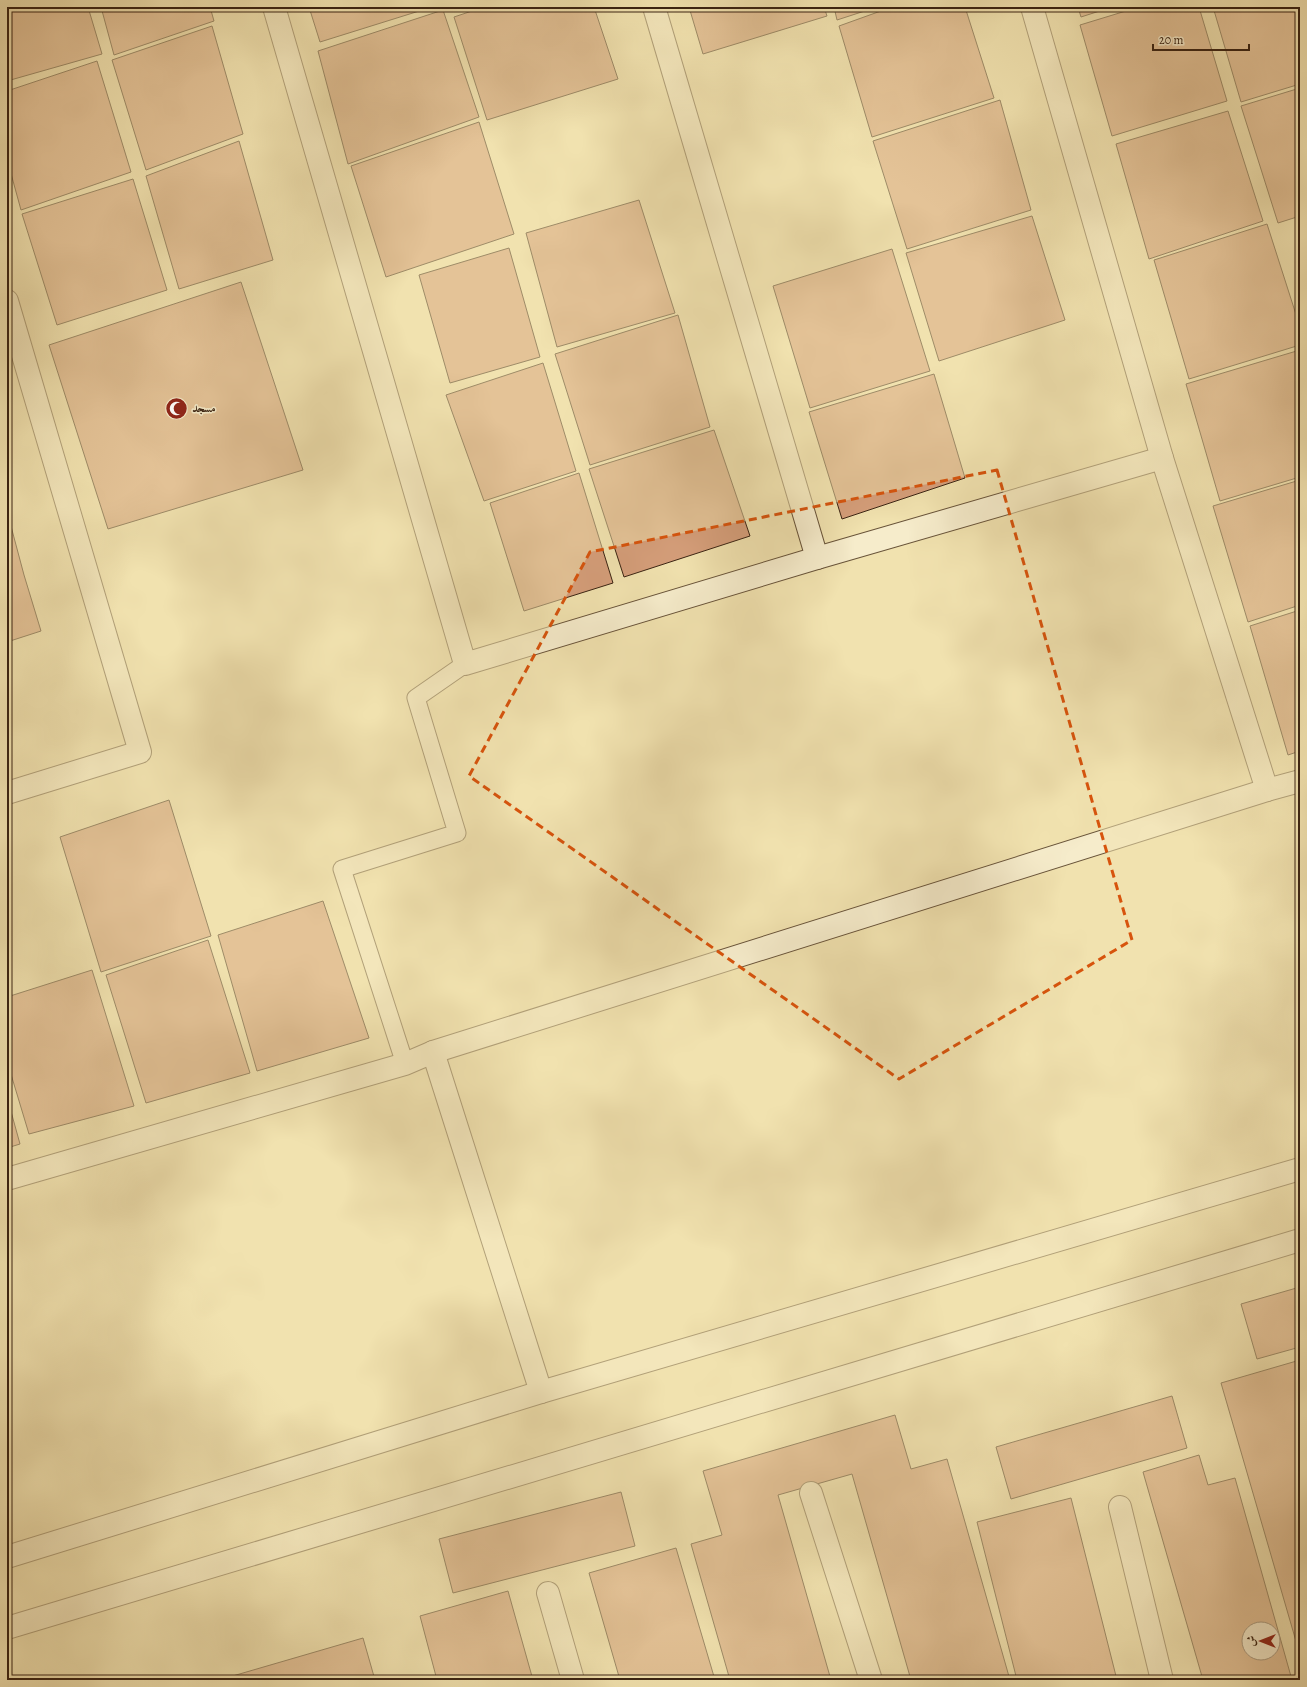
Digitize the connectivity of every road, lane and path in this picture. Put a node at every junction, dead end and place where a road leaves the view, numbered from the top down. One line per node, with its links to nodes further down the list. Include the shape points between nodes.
1 (274, 7): 7 (street)
2 (654, 7): 6 (street)
3 (1032, 7): 5 (street)
4 (7, 301): 10 (street, via 140,752)
5 (1162, 458): 6 (street); 9 (street)
6 (817, 558): 7 (street)
7 (465, 664): 12 (lane, via 416,698 457,833 342,869)
8 (1300, 781): 9 (street)
9 (1268, 790): 11 (street)
10 (7, 793)
11 (433, 1052): 12 (street); 16 (street)
12 (405, 1064): 14 (street)
13 (1300, 1169): 16 (street)
14 (7, 1179)
15 (1300, 1240): 21 (street)
16 (541, 1392): 19 (street)
17 (811, 1493): 23 (street)
18 (1120, 1507): 24 (street)
19 (7, 1557)
20 (548, 1593): 22 (street)
21 (7, 1628)
22 (574, 1680)
23 (871, 1680)
24 (1162, 1680)

